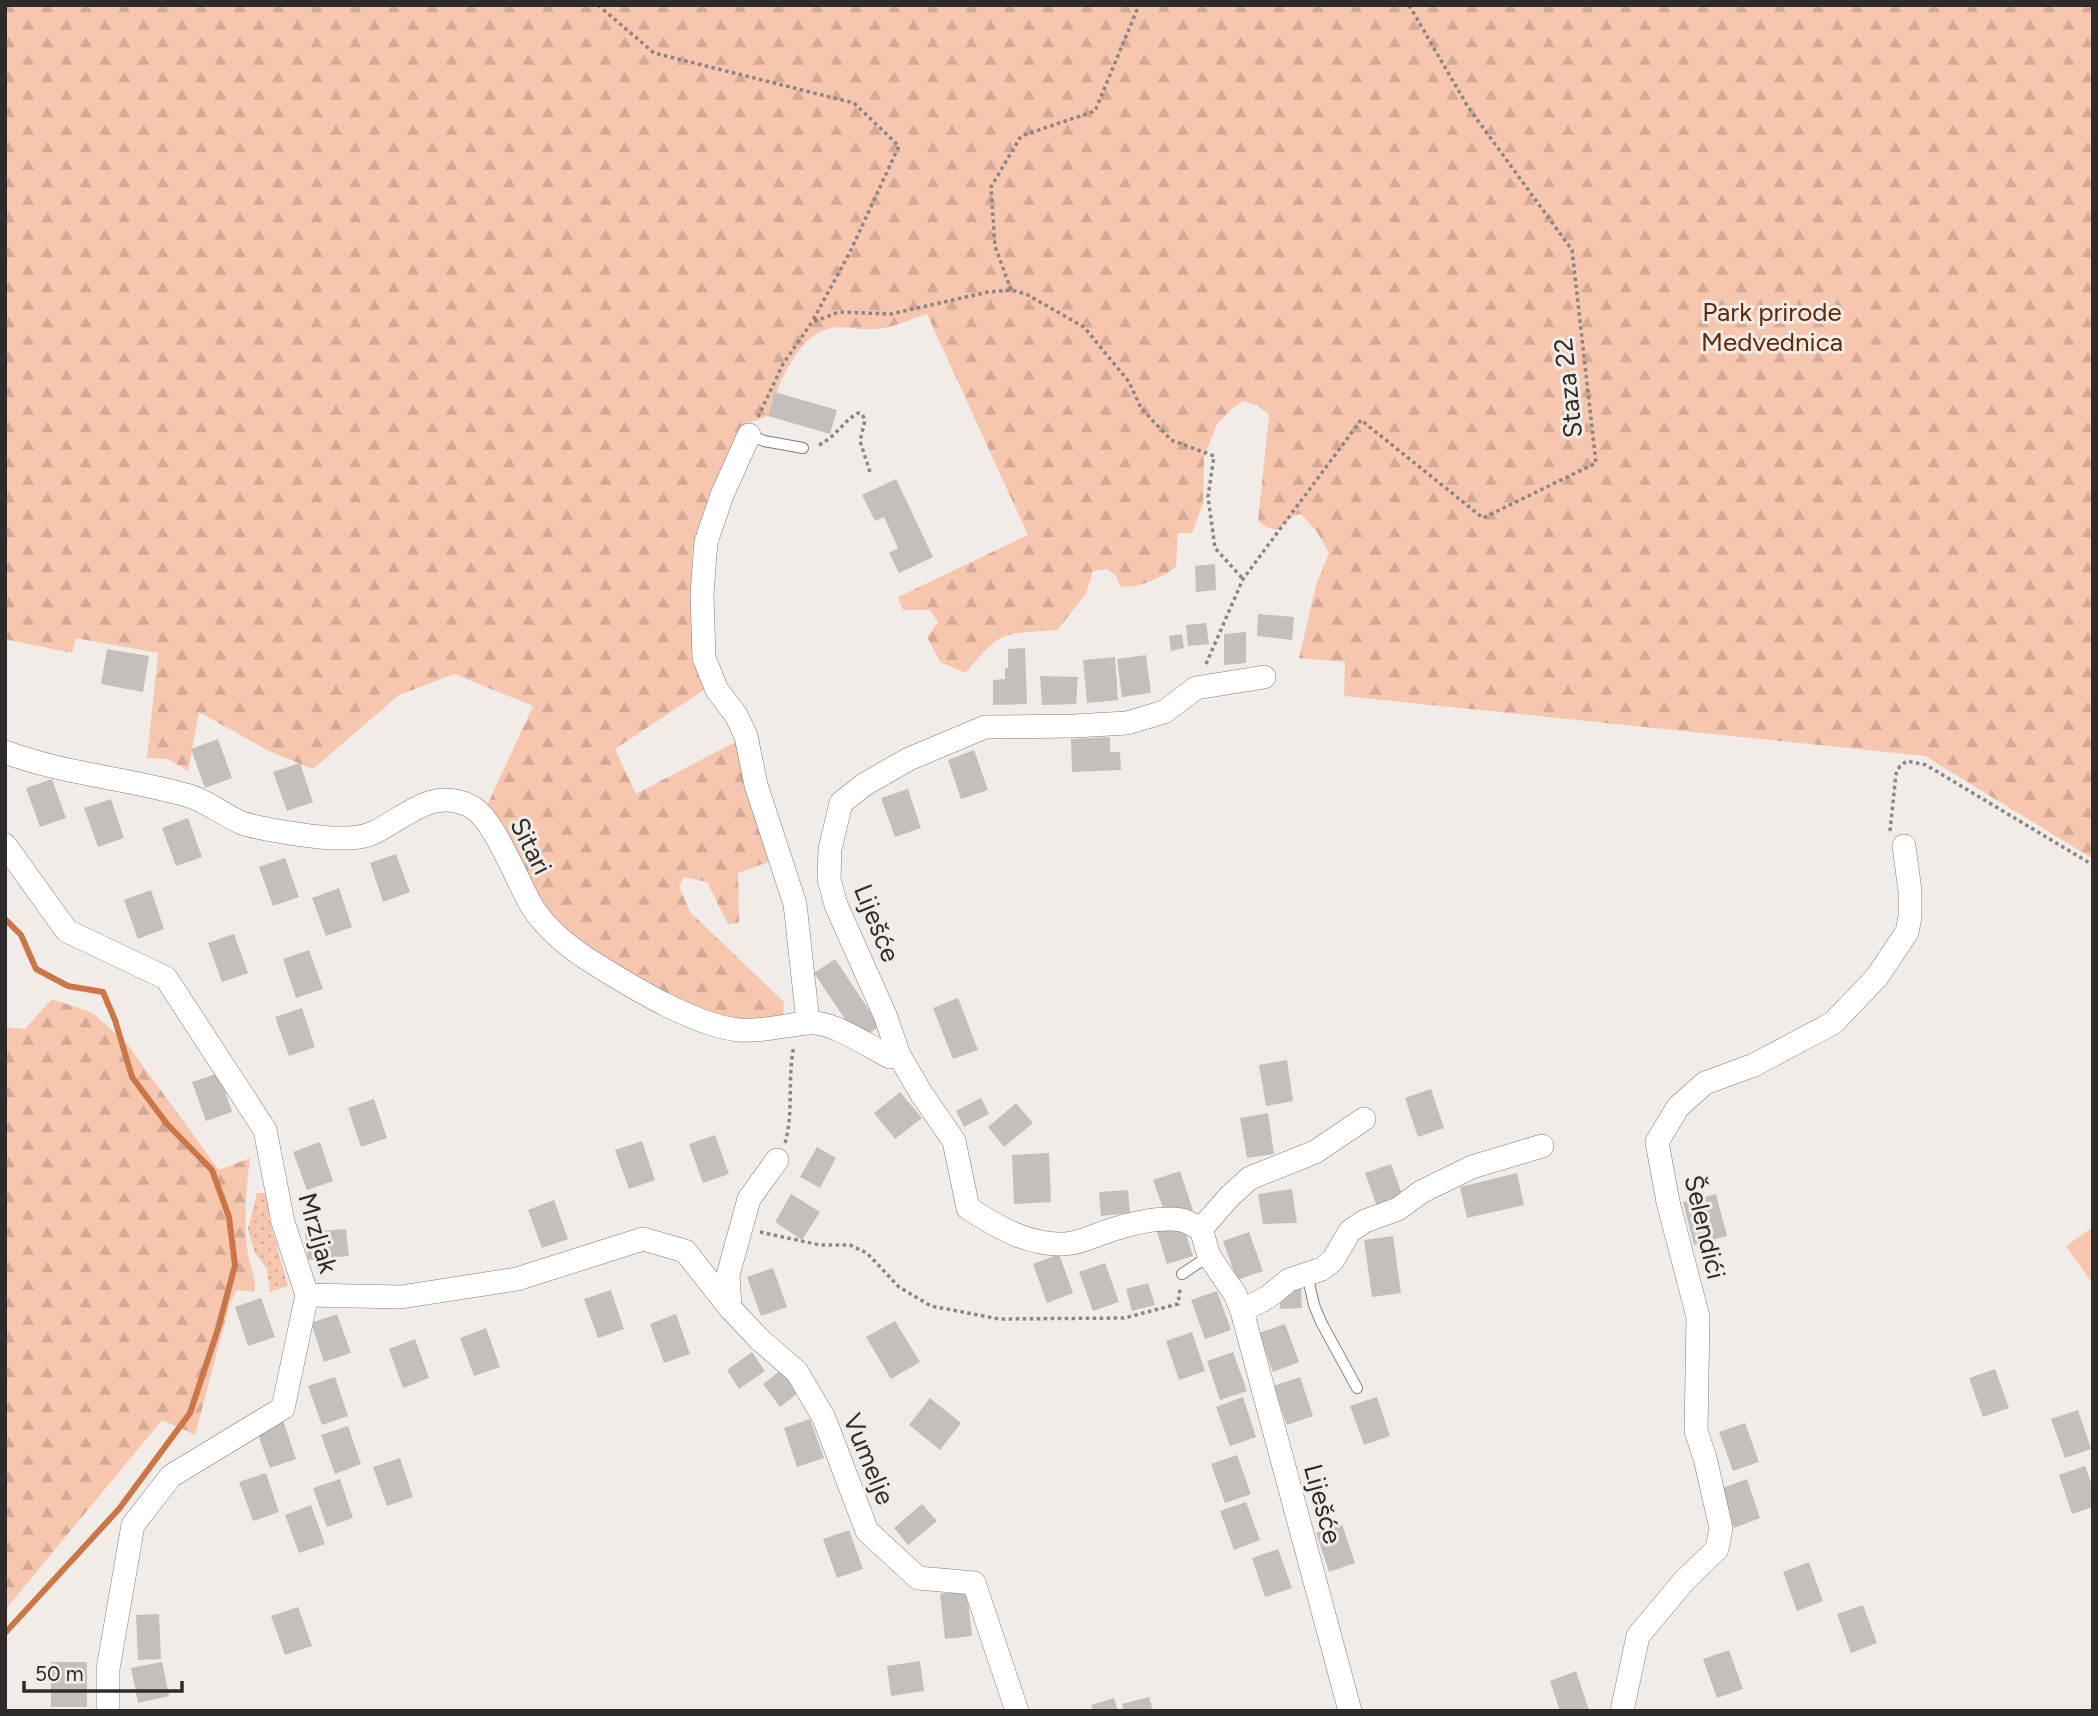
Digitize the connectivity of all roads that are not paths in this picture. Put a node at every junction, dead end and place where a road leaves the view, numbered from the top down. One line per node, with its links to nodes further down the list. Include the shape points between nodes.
1 (749, 435): 2 (lane); 7 (street, via 706,542 704,658 717,690 746,736 756,785 795,904)
2 (803, 448)
3 (1264, 677): 8 (street, Liješće, via 1196,688 1164,712 1126,723 985,727 909,759 841,803 830,849 829,879)
4 (5, 752): 7 (street, Sitari, via 188,795 244,824 328,838 372,833 425,803 447,800 470,806 485,817 535,911 558,938 598,967 712,1024 740,1030)
5 (5, 845): 16 (street, Mrzljak, via 67,931 166,978 265,1130 283,1222)
6 (1904, 846): 23 (street, Šelendići, via 1910,891 1908,924 1877,977 1833,1023 1754,1065 1705,1083 1678,1107 1657,1142 1698,1317 1696,1431 1721,1528 1717,1549 1638,1636)
7 (803, 1024): 8 (street, Sitari, via 826,1024 890,1057)
8 (899, 1055): 12 (street, Liješće, via 954,1141 968,1208 990,1223 1050,1244 1073,1243 1156,1220 1181,1220)
9 (1364, 1119): 12 (street, via 1314,1152 1250,1178)
10 (1542, 1146): 15 (street, via 1472,1167 1398,1209 1365,1221 1350,1231 1333,1260)
11 (777, 1160): 17 (street, via 749,1199 728,1275)
12 (1202, 1228): 13 (street, Liješće)
13 (1209, 1256): 14 (lane); 18 (street, Liješće)
14 (1182, 1274)
15 (1307, 1274): 18 (street, via 1289,1280); 19 (lane, via 1321,1322)
16 (307, 1295): 17 (street, Vumelje, via 401,1297 517,1279 643,1238 685,1251); 20 (street, Mrzljak, via 283,1408 172,1476 133,1525 108,1669)
17 (730, 1308): 21 (street, Vumelje, via 797,1372 824,1418 867,1531 918,1578 974,1583)
18 (1242, 1311): 22 (street, Liješće)
19 (1357, 1388)
20 (108, 1711)
21 (1017, 1711)
22 (1350, 1711)
23 (1622, 1711)

